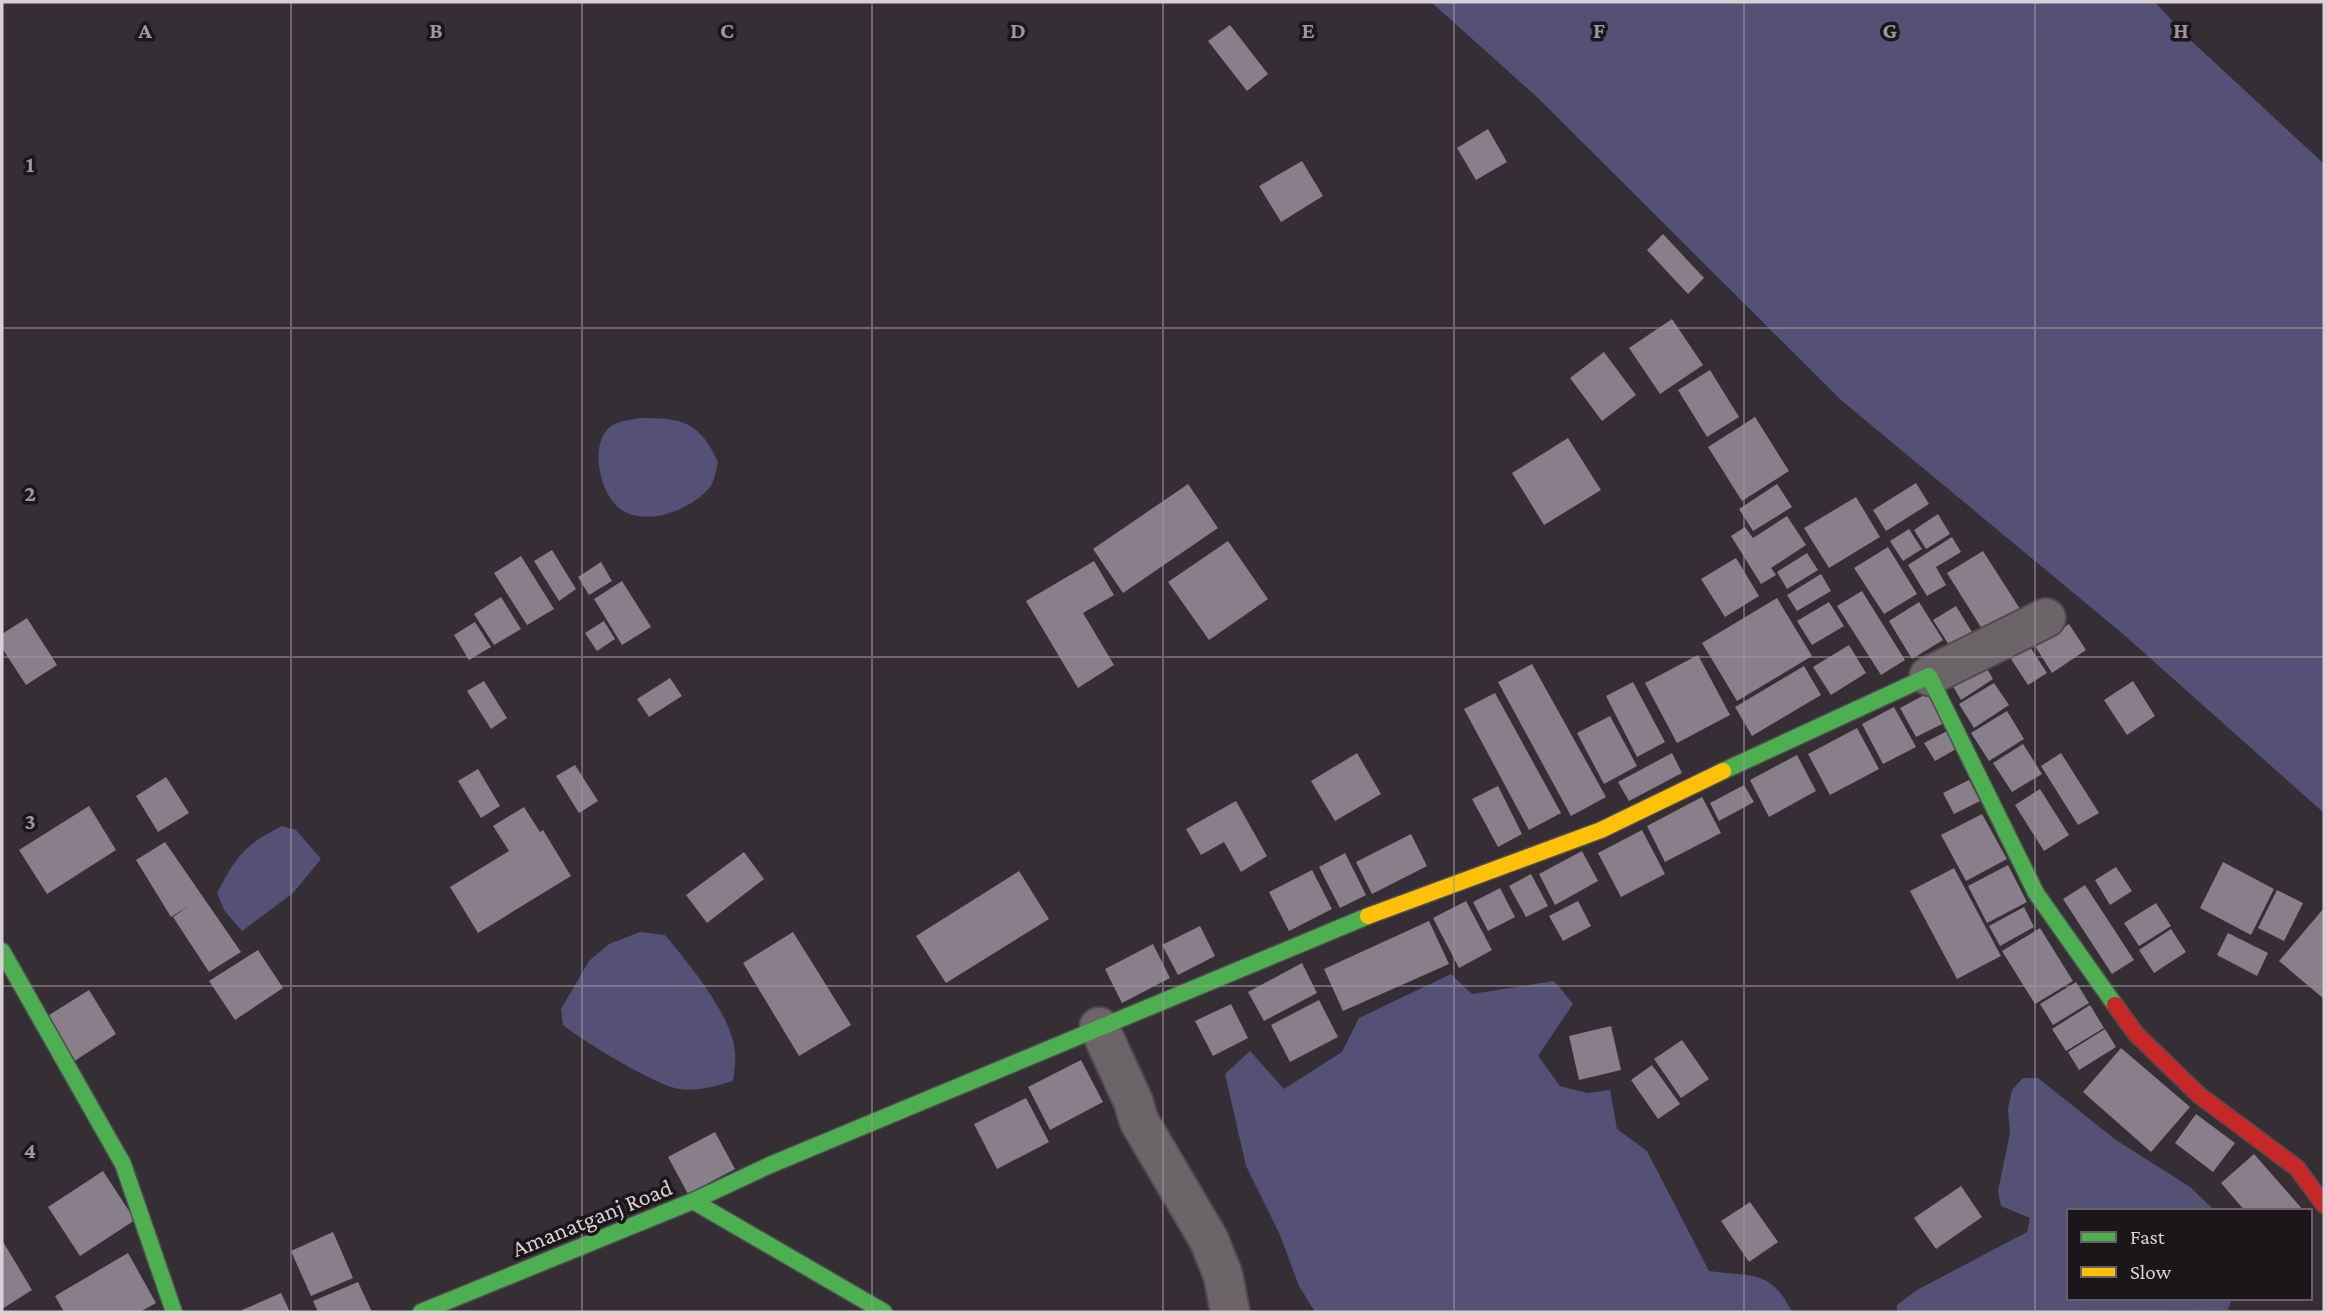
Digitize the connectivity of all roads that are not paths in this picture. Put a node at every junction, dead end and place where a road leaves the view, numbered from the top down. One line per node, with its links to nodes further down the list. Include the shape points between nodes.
1 (2046, 618): 2 (street)
2 (1929, 676): 4 (street, via 1601,830 1330,930); 6 (street, via 2036,892 2136,1034 2199,1095 2297,1168)
3 (2, 951): 7 (street, via 123,1164)
4 (1099, 1027): 5 (street); 10 (street, via 1139,1121 1209,1240 1223,1275)
5 (693, 1202): 8 (street, Amanatganj Road); 9 (street, Amanatganj Road)
6 (2324, 1205)
7 (174, 1312)
8 (421, 1312)
9 (884, 1312)
10 (1230, 1312)

